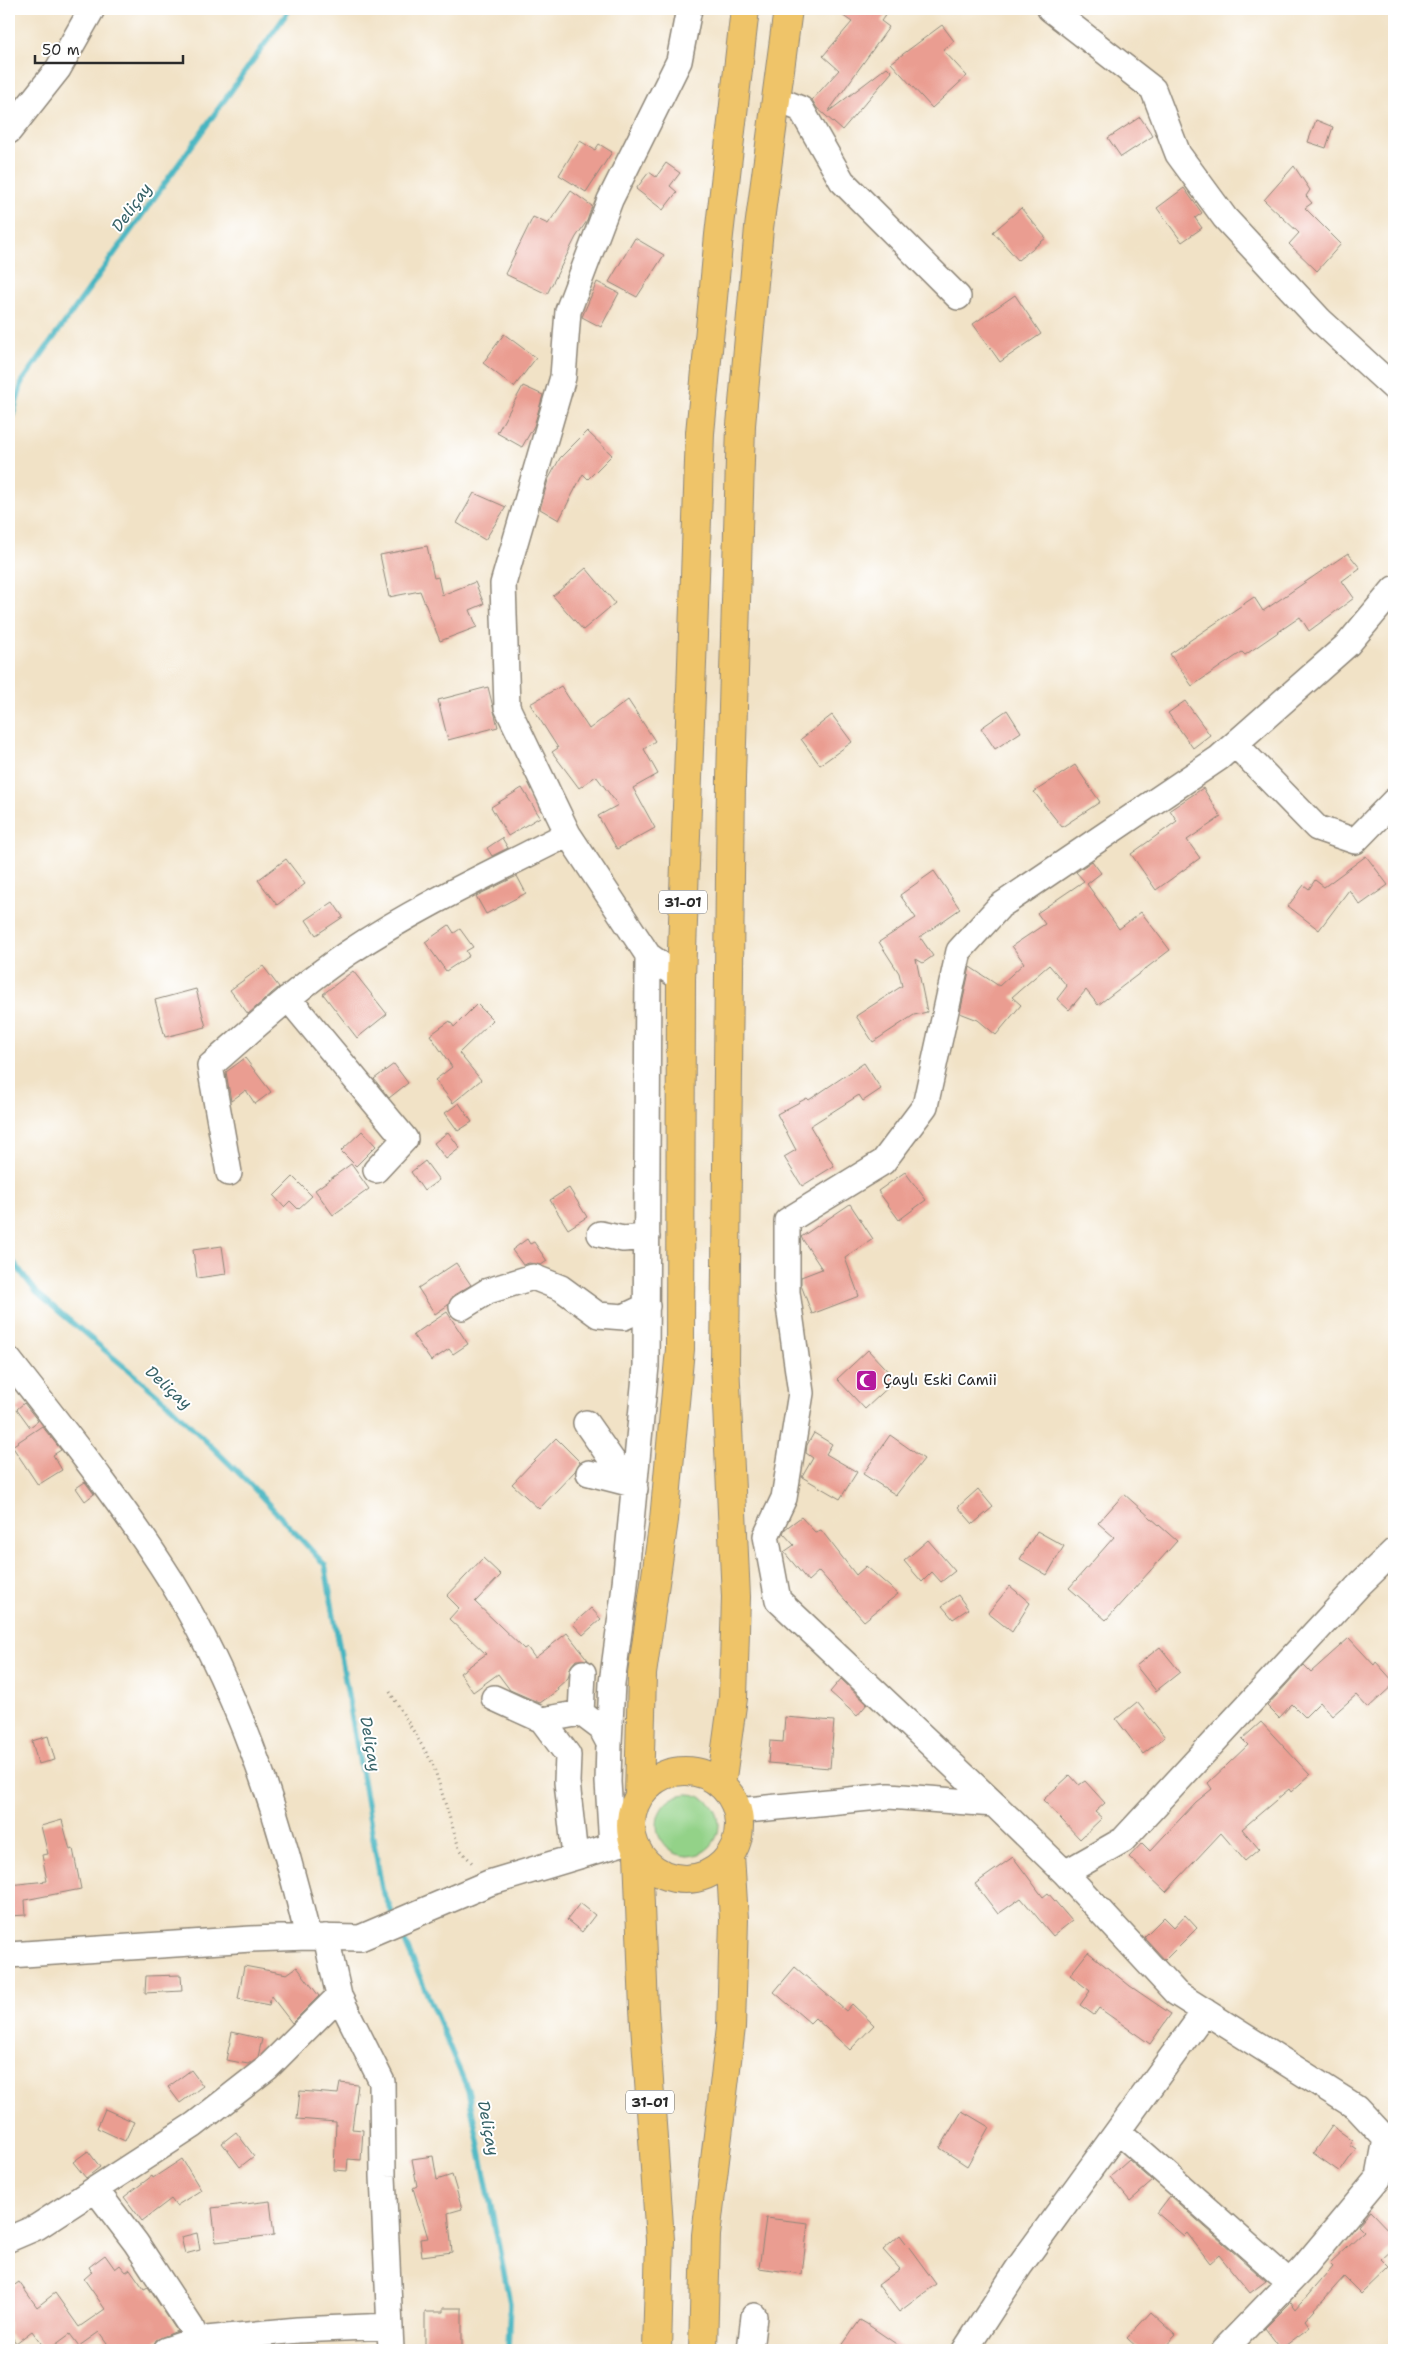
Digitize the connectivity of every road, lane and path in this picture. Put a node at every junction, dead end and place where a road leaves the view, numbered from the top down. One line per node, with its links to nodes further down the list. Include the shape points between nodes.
1 (92, 9): 7 (street, via 58,69)
2 (690, 9): 13 (street, via 680,61 610,200 568,311 563,377 503,584 507,707)
3 (745, 9): 15 (highway, 31-01, via 718,235 700,433)
4 (788, 9): 6 (highway)
5 (1050, 9): 9 (street, via 1152,88 1178,154 1225,218 1320,320)
6 (776, 99): 8 (street, via 801,110 842,181); 34 (highway, via 759,228 741,425 731,778 724,1362 736,1597 733,1698)
7 (9, 131)
8 (958, 297)
9 (1394, 388)
10 (1394, 589): 11 (street, via 1348,644)
11 (1235, 744): 12 (street, via 1317,828 1356,841); 36 (street, via 1000,906 959,951 925,1106 883,1162 787,1221 787,1292 801,1393 784,1498 766,1536 778,1600)
12 (1394, 801)
13 (568, 834): 14 (street); 16 (street, via 422,908 348,953)
14 (648, 955): 15 (street); 20 (street)
15 (681, 979): 35 (highway, 31-01, via 680,1349 664,1520 642,1674)
16 (288, 998): 17 (street, via 405,1138); 18 (street, via 210,1066)
17 (376, 1170)
18 (229, 1173)
19 (600, 1234): 20 (street, via 623,1240)
20 (647, 1237): 21 (street)
21 (647, 1306): 22 (street, via 624,1316 598,1315 561,1288 533,1277 488,1291); 26 (street, via 646,1366)
22 (462, 1308)
23 (9, 1360): 43 (street, via 109,1488 172,1583 216,1665 245,1730)
24 (586, 1423): 26 (street)
25 (589, 1473): 26 (street)
26 (631, 1486): 33 (street)
27 (1394, 1551): 41 (street, via 1123,1840)
28 (583, 1672): 31 (street)
29 (390, 1692): 42 (path, via 433,1764 458,1848)
30 (494, 1698): 32 (street)
31 (581, 1713): 32 (street); 33 (street, via 601,1728)
32 (542, 1720): 40 (street, via 568,1755 567,1782)
33 (609, 1742): 38 (street, via 608,1782)
34 (721, 1785): 35 (highway, via 708,1776 678,1771 663,1776); 37 (highway, via 731,1796)
35 (639, 1795): 38 (highway, via 633,1809)
36 (994, 1804): 37 (street, via 889,1796); 41 (street)
37 (737, 1811): 39 (highway, via 737,1841)
38 (628, 1847): 39 (highway, via 661,1875 676,1879 692,1880 706,1875 720,1867); 40 (street); 55 (highway, 31-01, via 644,2009 660,2240)
39 (730, 1855): 56 (highway, via 734,1919 732,2027 706,2235)
40 (575, 1857): 42 (street)
41 (1065, 1873): 46 (street, via 1176,1993)
42 (489, 1882): 43 (street, via 360,1938)
43 (317, 1937): 44 (street); 45 (street)
44 (9, 1956)
45 (339, 1996): 48 (street, via 267,2068 194,2125); 52 (street, via 382,2082 382,2176)
46 (1205, 2011): 47 (street); 50 (street, via 1356,2107 1386,2139 1379,2177)
47 (1118, 2131): 50 (street); 58 (street, via 1019,2266)
48 (95, 2189): 49 (street, via 37,2227); 53 (street, via 174,2299)
49 (9, 2239)
50 (1289, 2282): 59 (street)
51 (754, 2316): 57 (street)
52 (391, 2338): 53 (street, via 298,2330)
53 (196, 2340): 54 (street)
54 (166, 2350)
55 (657, 2350)
56 (704, 2350)
57 (750, 2350)
58 (965, 2350)
59 (1224, 2350)

